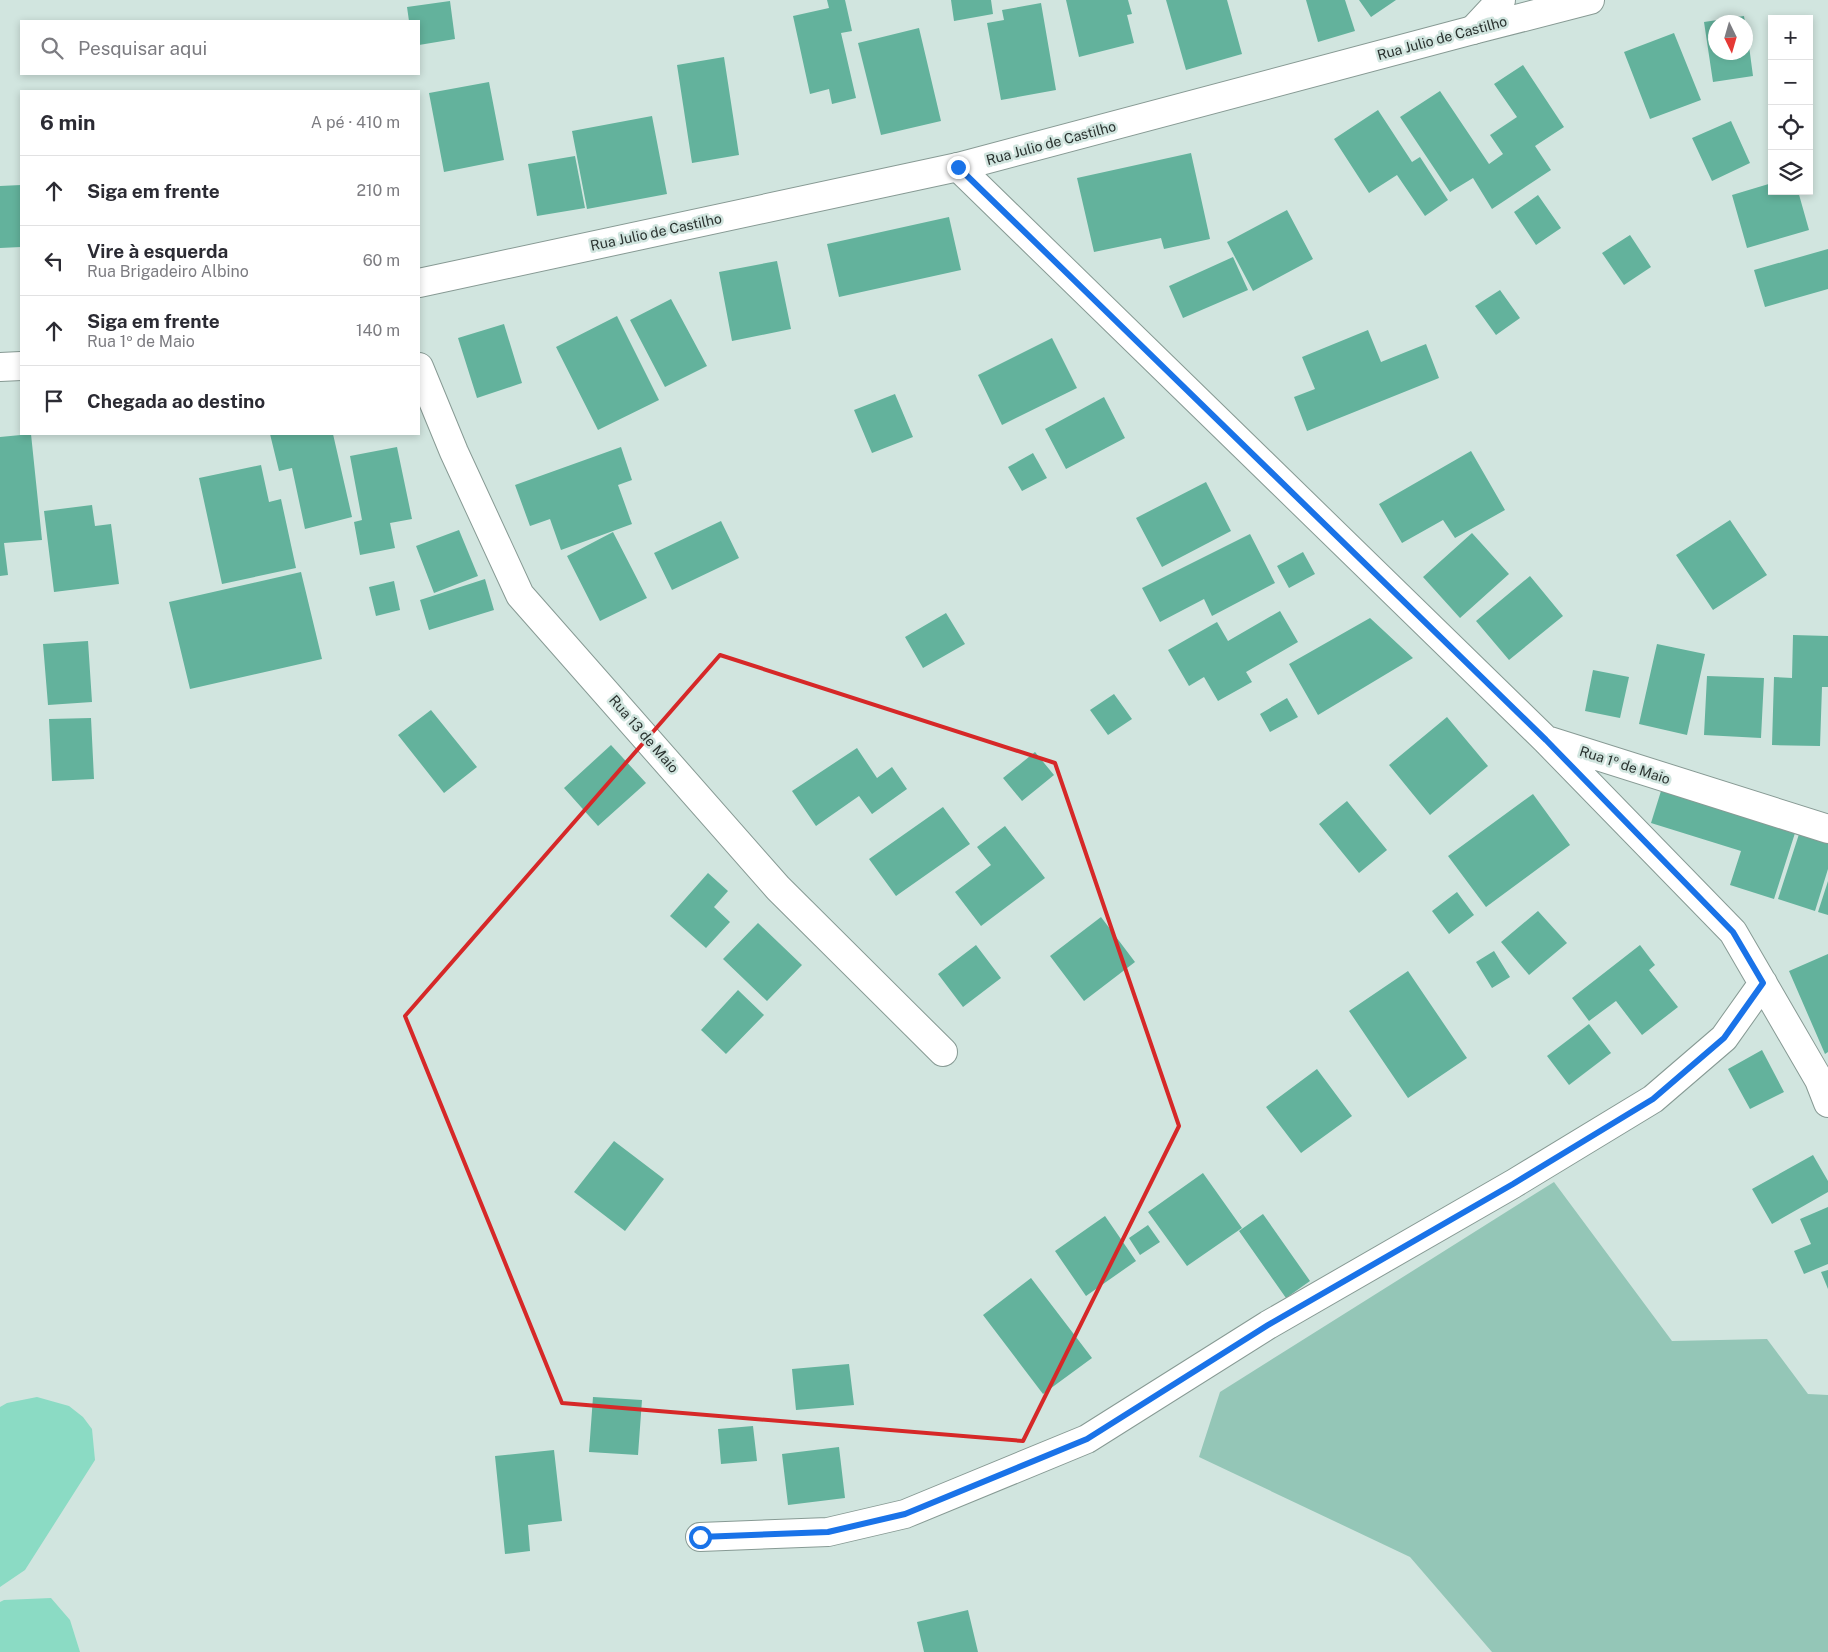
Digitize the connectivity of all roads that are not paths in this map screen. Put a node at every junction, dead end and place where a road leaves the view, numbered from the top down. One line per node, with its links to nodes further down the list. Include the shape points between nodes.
1 (1501, 0): 3 (street)
2 (1590, 0): 3 (street, Rua Julio de Castilho)
3 (1474, 30): 4 (street, Rua Julio de Castilho)
4 (958, 167): 5 (street, Rua Julio de Castilho); 9 (street, Rua 1º de Maio)
5 (420, 283)
6 (0, 366): 7 (street)
7 (20, 366)
8 (420, 369): 12 (street, Rua 13 de Maio, via 520,595 778,888)
9 (1546, 740): 10 (street, Rua 1º de Maio); 11 (street, via 1733,932)
10 (1828, 829)
11 (1763, 983): 13 (street, via 1819,1080); 14 (street, via 1724,1038 1653,1099 1268,1325 1087,1439 905,1514 828,1532)
12 (943, 1052)
13 (1828, 1103)
14 (700, 1537)

